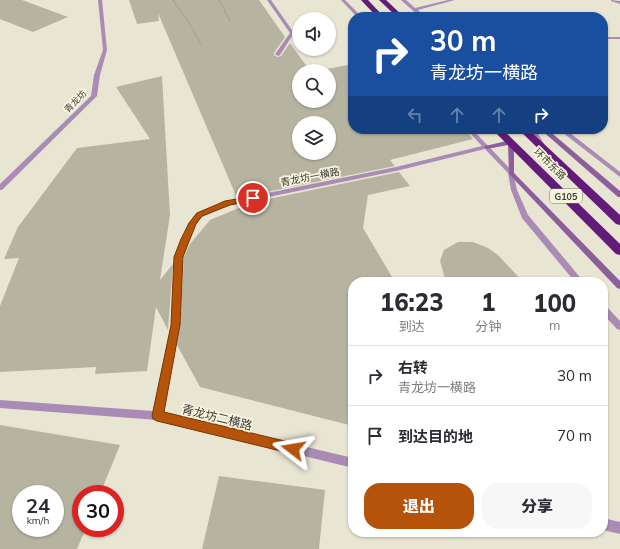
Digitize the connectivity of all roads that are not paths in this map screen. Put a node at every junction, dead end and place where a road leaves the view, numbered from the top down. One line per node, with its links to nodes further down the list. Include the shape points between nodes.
1 (100, 0): 29 (street, 青龙坊, via 105,50 94,96)
2 (269, 0): 17 (street, via 292,32)
3 (344, 0): 11 (street)
4 (364, 0): 12 (highway)
5 (382, 0): 13 (highway)
6 (403, 0): 10 (street)
7 (453, 0): 10 (street)
8 (613, 0): 9 (street)
9 (620, 3)
10 (414, 10): 14 (street)
11 (355, 12)
12 (376, 12)
13 (395, 12)
14 (417, 12)
15 (608, 38): 16 (street)
16 (620, 38)
17 (278, 54)
18 (474, 134): 25 (street)
19 (503, 134): 24 (highway, 环市东路 / G105)
20 (528, 134): 26 (highway, 环市东路 / G105)
21 (535, 134): 26 (street)
22 (549, 134): 30 (main road)
23 (566, 134): 28 (street)
24 (510, 142): 25 (main road, 青龙坊一横路); 27 (main road); 32 (highway, 环市东路 / G105)
25 (487, 147): 27 (street); 38 (street, 青龙坊一横路, via 228,203 200,214 193,223 179,257 176,325)
26 (543, 148): 31 (highway, 环市东路 / G105)
27 (511, 173): 33 (street, via 514,190 525,216); 34 (main road)
28 (620, 175)
29 (0, 188)
30 (620, 195)
31 (620, 221)
32 (620, 251)
33 (576, 277)
34 (620, 286)
35 (608, 314): 36 (street)
36 (620, 327)
37 (0, 404): 38 (street, 青龙坊二横路)
38 (157, 416): 39 (street, 青龙坊二横路)
39 (348, 462)
40 (608, 525): 41 (street)
41 (620, 528)

